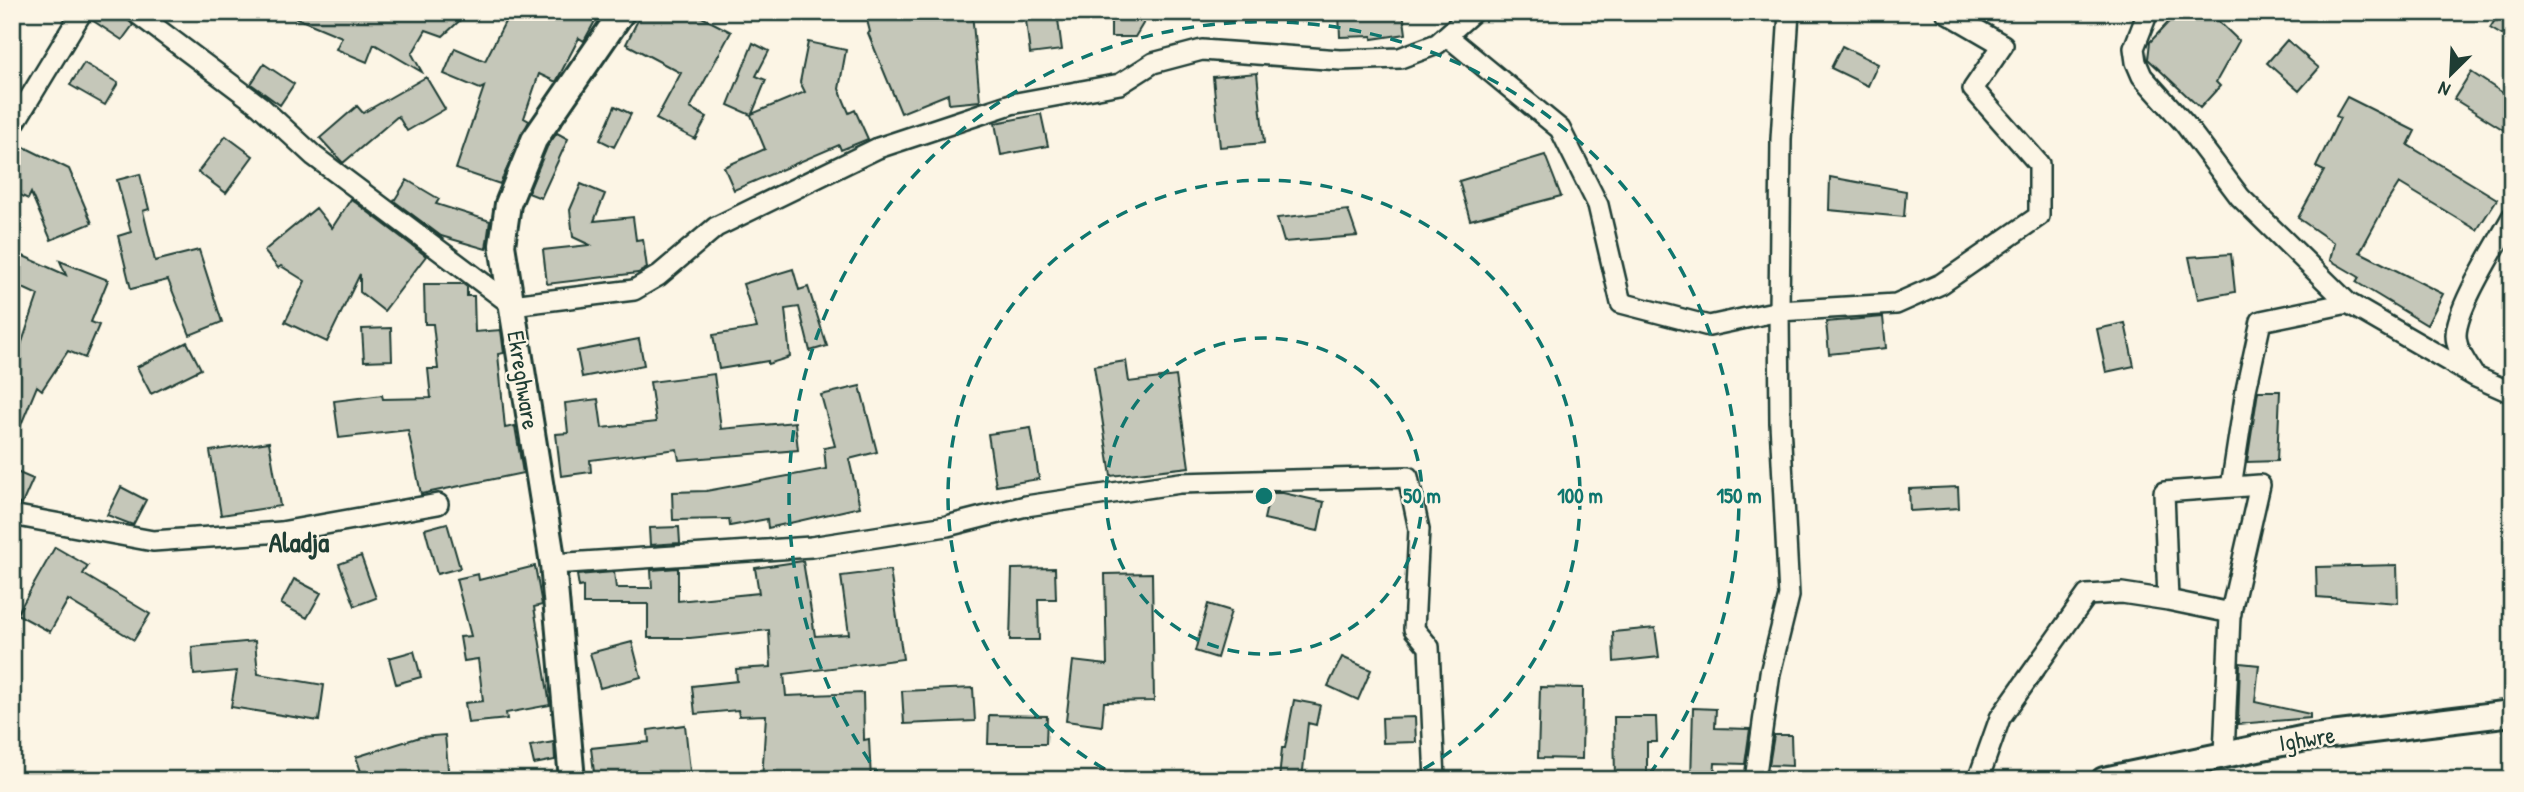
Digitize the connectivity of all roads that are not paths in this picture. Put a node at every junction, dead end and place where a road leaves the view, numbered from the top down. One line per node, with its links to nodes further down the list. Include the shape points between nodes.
1 (82, 12): 9 (street)
2 (135, 12): 12 (street, via 260,106 314,156)
3 (622, 12): 12 (street, Ekreghware, via 534,140 519,170 502,245)
4 (1473, 12): 8 (street)
5 (1789, 12): 13 (street, via 1781,139)
6 (1946, 12): 13 (street, via 2003,45 1973,89 2039,164 2039,216 1941,284 1896,304)
7 (2148, 12): 11 (street, via 2134,48 2142,76 2240,197)
8 (1447, 36): 12 (street, via 1400,58 1340,60 1202,50 1153,63 1120,85 1011,104 878,148 716,227 658,276 634,290); 13 (street, via 1560,130 1598,205 1621,303 1709,326)
9 (12, 127)
10 (2512, 218): 14 (street, via 2467,299 2456,335 2463,359)
11 (2348, 303): 14 (street); 16 (street, via 2261,321)
12 (512, 305): 19 (street, Ekreghware)
13 (1779, 312): 26 (street, via 1789,596 1770,673)
14 (2476, 377): 15 (street)
15 (2512, 393)
16 (2231, 487): 20 (street, via 2164,492); 21 (street, via 2260,485)
17 (438, 504): 18 (street, via 281,532 153,541)
18 (12, 514)
19 (553, 564): 24 (street, Ekreghware); 25 (street, via 811,548 947,526 1026,506 1180,484 1408,477 1419,529 1415,629 1429,647)
20 (2168, 600): 21 (street); 27 (street, via 2122,593 2087,595 2000,718)
21 (2231, 613): 23 (street)
22 (2512, 713): 23 (street, Ighwre, via 2306,738)
23 (2224, 755): 28 (street, Ighwre)
24 (572, 780)
25 (1435, 780)
26 (1755, 780)
27 (1978, 780)
28 (2104, 780)

